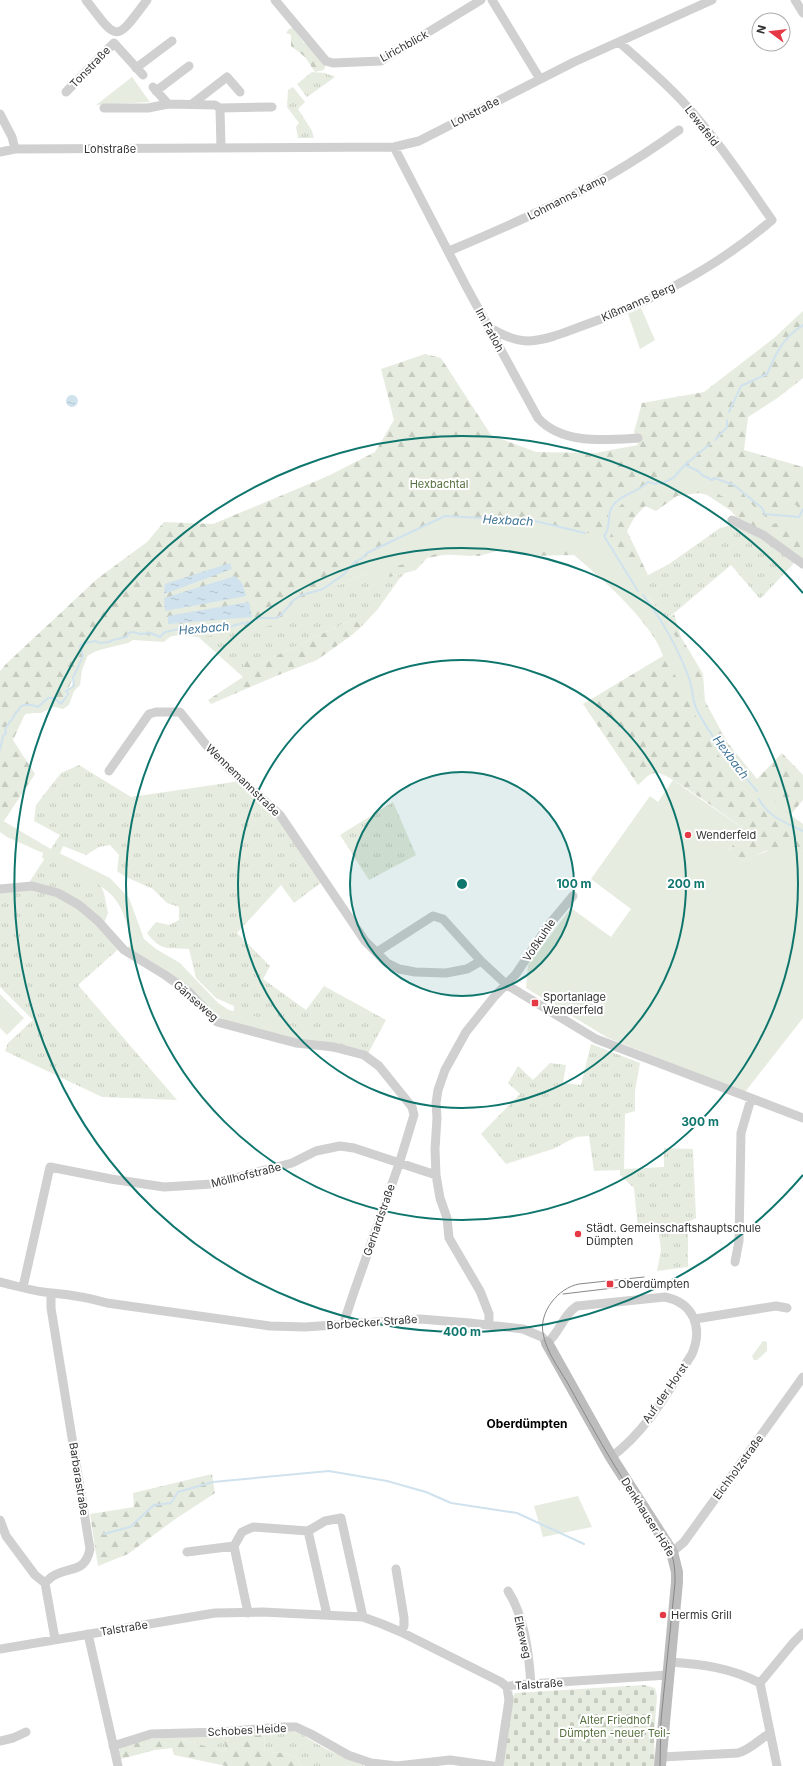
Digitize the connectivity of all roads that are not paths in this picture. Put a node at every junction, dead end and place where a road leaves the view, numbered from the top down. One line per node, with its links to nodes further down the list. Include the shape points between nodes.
1 (86, 0): 2 (street, via 113,33 127,26)
2 (147, 0)
3 (274, 0): 4 (street, Lirichblick, via 326,61 333,63 381,61)
4 (481, 0)
5 (492, 0): 14 (street)
6 (712, 0): 10 (street, Lohstraße)
7 (794, 0): 8 (street)
8 (803, 13)
9 (172, 41): 12 (street)
10 (619, 42): 14 (street, Lohstraße); 28 (street, Lewafeld, via 685,104)
11 (188, 66): 17 (street, via 154,89)
12 (136, 68): 13 (street); 15 (street, Tonstraße, via 114,43)
13 (143, 75)
14 (540, 79): 24 (street, Lohstraße, via 419,141)
15 (66, 92)
16 (240, 92): 18 (street, via 227,77)
17 (168, 104): 18 (street); 19 (street, via 148,108)
18 (192, 104): 20 (street, via 215,105)
19 (104, 108)
20 (220, 108): 21 (street); 25 (street)
21 (272, 108)
22 (0, 114): 26 (street)
23 (679, 130): 29 (street, Lohmanns Kamp, via 595,184 517,222)
24 (394, 147): 25 (street, Lohstraße); 29 (street, Im Fatloh)
25 (221, 148): 26 (street, Lohstraße)
26 (15, 149): 27 (street, Lohstraße)
27 (0, 152)
28 (772, 220): 30 (street, Kißmanns Berg, via 746,242 690,278 642,303 594,322 531,341 513,338)
29 (449, 251): 30 (street, Im Fatloh)
30 (490, 328): 31 (street, Im Fatloh, via 535,414 542,422 564,434 587,440)
31 (638, 438)
32 (732, 520): 33 (street, via 763,535)
33 (803, 564)
34 (109, 771): 37 (street, Wennemannstraße, via 149,714 180,712 225,765 280,815 365,942)
35 (0, 889): 41 (street, Gänseweg, via 24,886 45,888 79,905 98,921 124,950 189,992 217,1022 296,1043 334,1047 364,1054 379,1066 412,1107)
36 (573, 896): 39 (street, Voßkuhle, via 559,911)
37 (377, 952): 38 (street, Wennemannstraße, via 387,963 399,969 415,972 446,973 467,969); 38 (street, via 433,916 443,919)
38 (481, 961): 39 (street)
39 (506, 985): 40 (street, via 596,1039); 44 (street, via 466,1032 445,1070 436,1103)
40 (751, 1099): 42 (street); 45 (street, via 741,1133 739,1241)
41 (414, 1115): 43 (street, Gerhardstraße)
42 (803, 1118)
43 (399, 1164): 44 (street, Möllhofstraße); 47 (street, Möllhofstraße, via 354,1148 340,1146 316,1151 292,1163 212,1184 164,1187 50,1167); 51 (street, Gerhardstraße)
44 (436, 1176): 52 (street, via 450,1238 480,1292)
45 (735, 1262)
46 (0, 1282): 47 (street, Borbecker Straße)
47 (23, 1287): 48 (street, Borbecker Straße)
48 (51, 1293): 51 (street, Borbecker Straße, via 66,1293 106,1303 270,1326); 62 (street, Barbarastraße, via 51,1308 90,1549 86,1562 80,1567 53,1576)
49 (787, 1308): 50 (street, via 776,1306)
50 (695, 1319): 53 (street, via 680,1302 665,1297 581,1305 569,1312 556,1335); 55 (street, Auf der Horst, via 698,1337 692,1354 660,1403 627,1445)
51 (345, 1324): 52 (street, Borbecker Straße, via 420,1319)
52 (489, 1324): 53 (street, Borbecker Straße, via 532,1332)
53 (547, 1343): 55 (street, Denkhauser Höfe)
54 (803, 1377): 60 (street, Eichholzstraße, via 684,1542)
55 (611, 1457): 60 (street, Denkhauser Höfe)
56 (0, 1520): 62 (street, via 6,1536 30,1569)
57 (308, 1531): 58 (street, via 253,1528 242,1532); 65 (street); 66 (street, via 325,1521 341,1518)
58 (234, 1546): 59 (street); 64 (street)
59 (187, 1552)
60 (671, 1553): 72 (street, Denkhauser Höfe, via 677,1572 677,1582)
61 (396, 1569): 67 (street, via 404,1618)
62 (45, 1583): 70 (street)
63 (508, 1591): 75 (street, Elkeweg, via 519,1616 529,1654)
64 (248, 1613): 65 (street, Talstraße); 69 (street, Talstraße, via 215,1613)
65 (327, 1616): 66 (street, Talstraße)
66 (363, 1618): 67 (street, Talstraße)
67 (401, 1632): 76 (street, Talstraße)
68 (803, 1633): 74 (street)
69 (88, 1634): 70 (street, Talstraße); 80 (street)
70 (55, 1640): 71 (street, Talstraße)
71 (0, 1649)
72 (669, 1662): 73 (street, Denkhauser Höfe); 74 (street, via 713,1666)
73 (668, 1675): 75 (street, Talstraße); 81 (street, Denkhauser Höfe)
74 (760, 1683): 78 (street)
75 (531, 1685): 76 (street, Talstraße)
76 (507, 1687): 85 (street, via 509,1700)
77 (26, 1732): 79 (street)
78 (770, 1733): 81 (street, via 744,1752); 86 (street)
79 (0, 1741)
80 (113, 1746): 82 (street, Schobes Heide, via 151,1734 296,1727 348,1755); 83 (street)
81 (662, 1763)
82 (371, 1764): 84 (street, Schobes Heide, via 397,1766 450,1760)
83 (118, 1766)
84 (493, 1766)
85 (499, 1766)
86 (777, 1766)

